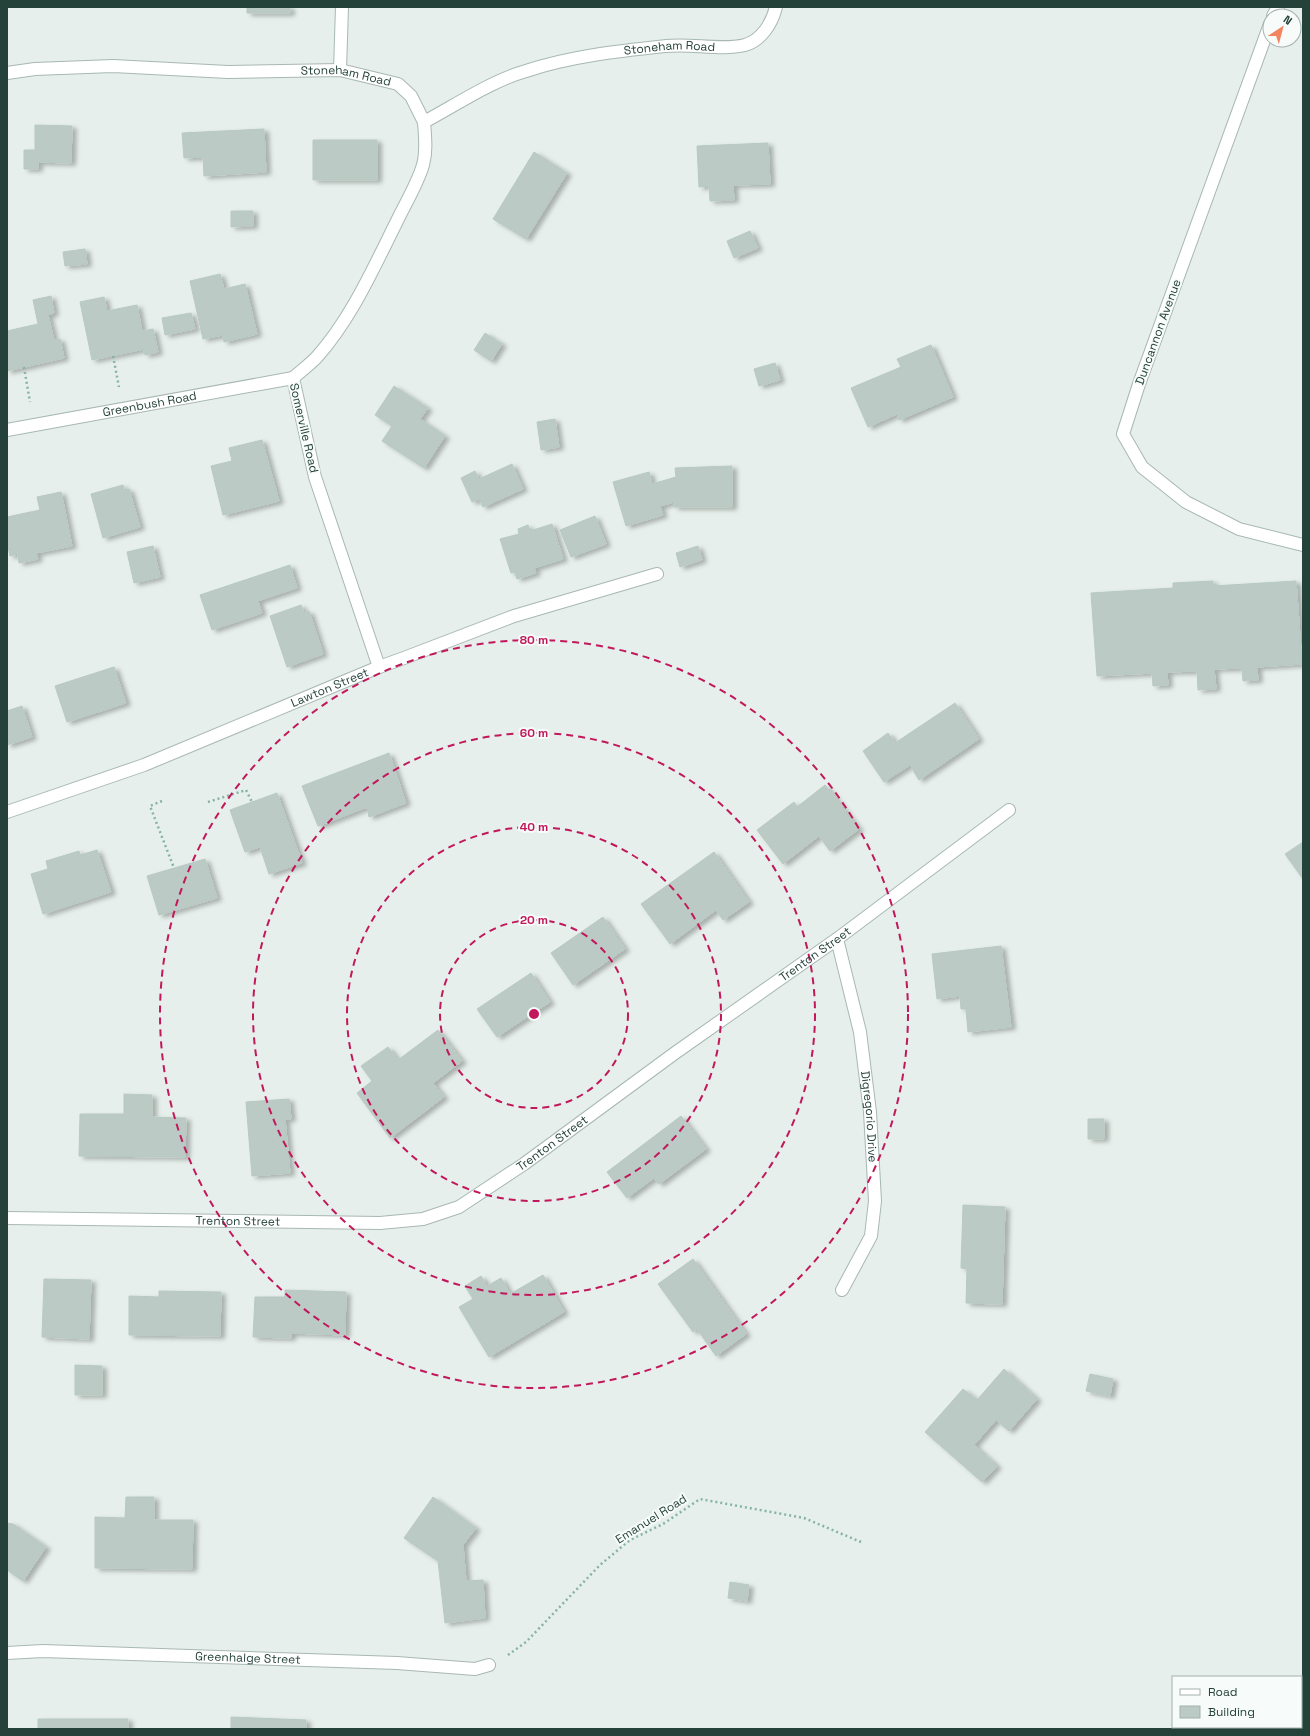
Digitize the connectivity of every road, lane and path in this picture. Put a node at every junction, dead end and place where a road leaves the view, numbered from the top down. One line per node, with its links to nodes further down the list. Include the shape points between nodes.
1 (342, 7): 4 (street)
2 (776, 7): 6 (street, Stoneham Road, via 765,32 746,45 669,45 572,59 525,71 490,86)
3 (1262, 46): 13 (street, Duncannon Avenue, via 1123,434 1142,467 1186,502 1238,529)
4 (340, 70): 5 (street, Stoneham Road, via 228,72 113,66 35,69); 6 (street, Stoneham Road, via 398,84 411,96)
5 (7, 73)
6 (424, 122): 9 (street, Somerville Road, via 426,141 423,164 382,253 333,337 315,359)
7 (113, 356): 10 (path)
8 (24, 368): 11 (path)
9 (293, 378): 10 (street, Greenbush Road); 15 (street, Somerville Road, via 315,476)
10 (123, 409): 11 (street, Greenbush Road)
11 (34, 425): 12 (street, Greenbush Road)
12 (7, 430)
13 (1303, 544)
14 (657, 574): 15 (street, Lawton Street, via 514,616)
15 (379, 667): 20 (street, Lawton Street, via 144,765)
16 (162, 801): 21 (path, via 150,806)
17 (208, 802): 18 (path, via 246,790)
18 (252, 802)
19 (1009, 810): 22 (street, Trenton Street)
20 (7, 812)
21 (174, 868)
22 (837, 940): 23 (street, Trenton Street, via 674,1053 524,1164 459,1207 423,1219 380,1223); 24 (street, Digregorio Drive, via 860,1032 870,1112 875,1201 871,1236)
23 (7, 1218)
24 (842, 1290)
25 (861, 1542): 27 (path, Emanuel Road, via 804,1518 700,1499 663,1524 630,1540 600,1565 526,1642 498,1662)
26 (7, 1653): 27 (street, Greenhalge Street, via 43,1651 389,1663 475,1669)
27 (489, 1665)

